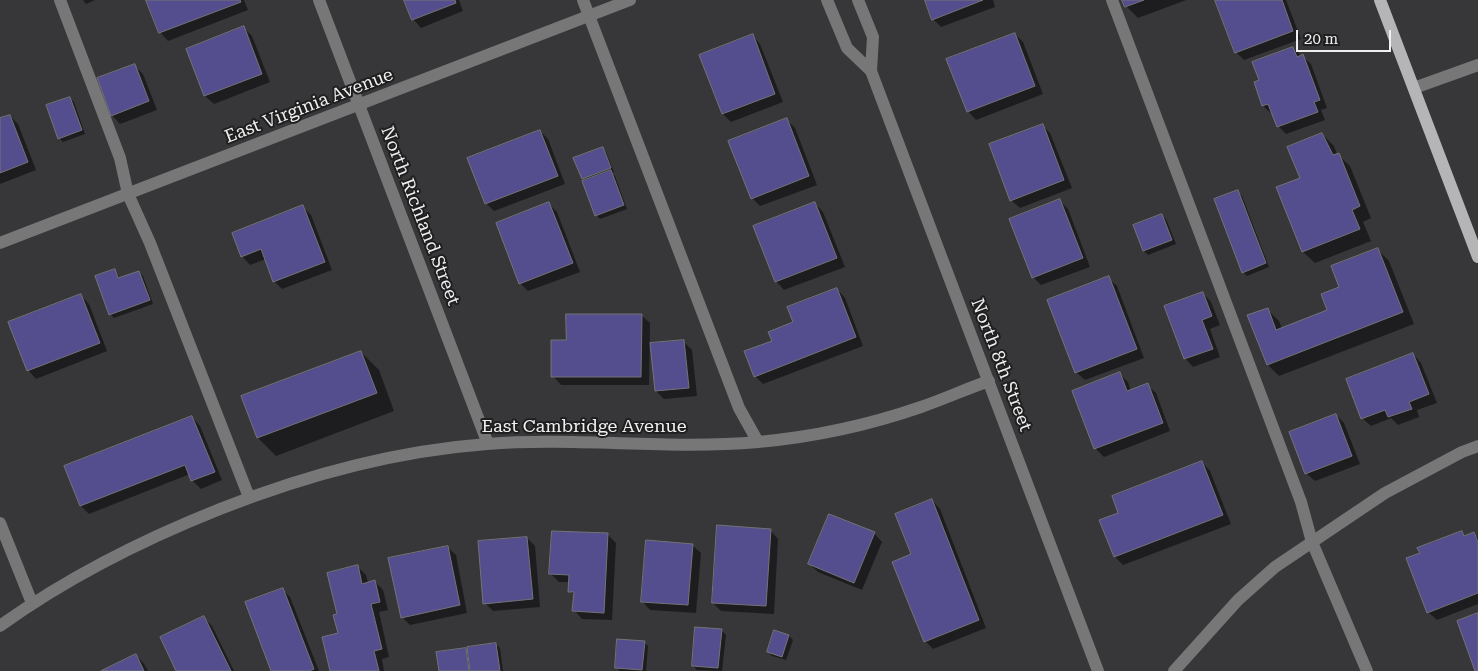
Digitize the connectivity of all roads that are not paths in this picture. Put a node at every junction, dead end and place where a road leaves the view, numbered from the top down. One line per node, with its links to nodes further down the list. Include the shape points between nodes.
1 (60, 0): 14 (street, via 120,158)
2 (319, 0): 13 (street, North Richland Street)
3 (583, 0): 9 (street)
4 (630, 0): 9 (street, East Virginia Avenue)
5 (827, 0): 11 (street, North 8th Street, via 847,48)
6 (858, 0): 11 (street, North 8th Street, via 873,37)
7 (1112, 0): 23 (street, via 1301,502)
8 (1380, 0): 12 (main road)
9 (589, 16): 13 (street, East Virginia Avenue); 18 (street, via 739,408)
10 (1478, 65): 12 (street)
11 (871, 71): 17 (street, North 8th Street)
12 (1414, 88): 16 (main road)
13 (360, 105): 14 (street, East Virginia Avenue); 19 (street, North Richland Street)
14 (128, 194): 15 (street, East Virginia Avenue); 21 (street)
15 (0, 243)
16 (1478, 257)
17 (989, 381): 18 (street, East Cambridge Avenue, via 922,407 868,423); 26 (street, North 8th Street)
18 (758, 442): 19 (street, East Cambridge Avenue)
19 (488, 444): 21 (street, East Cambridge Avenue, via 397,455 318,474)
20 (1478, 446): 23 (street, via 1385,493)
21 (249, 498): 24 (street, East Cambridge Avenue, via 132,546)
22 (0, 523): 24 (street)
23 (1312, 542): 27 (street, via 1275,567 1238,600); 28 (street)
24 (32, 603): 25 (street, East Cambridge Avenue)
25 (0, 626)
26 (1098, 671)
27 (1174, 671)
28 (1367, 671)

